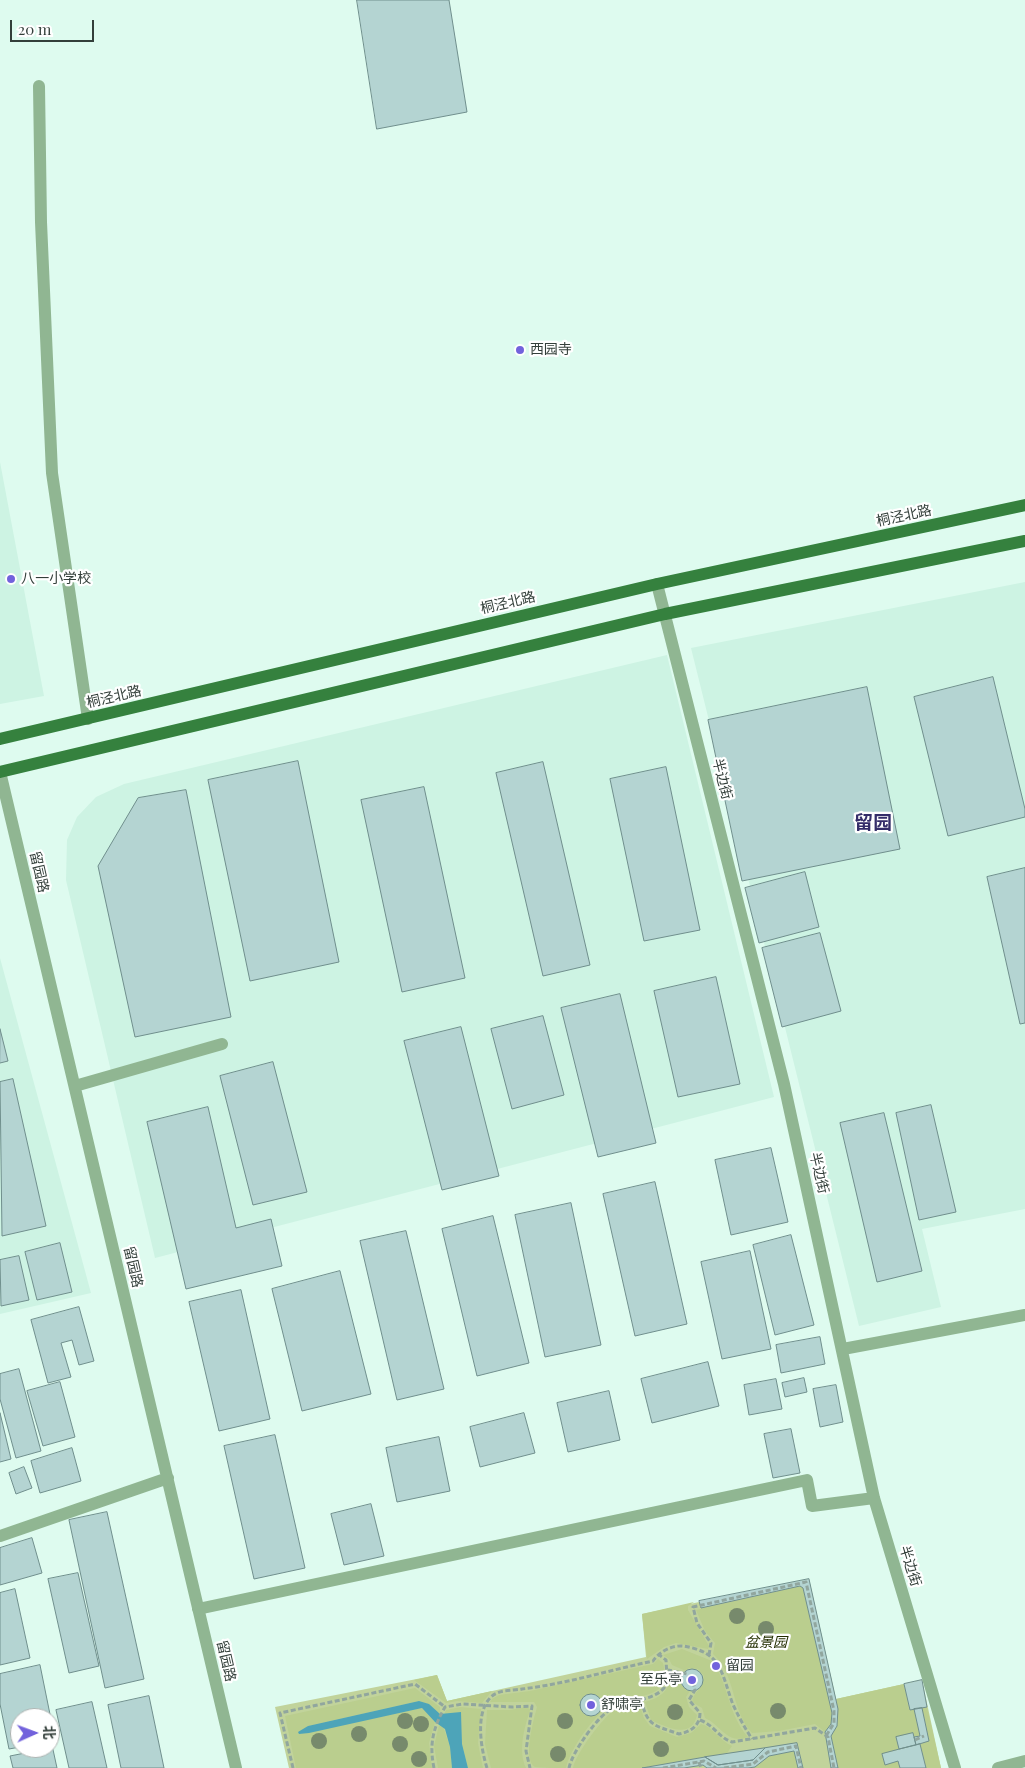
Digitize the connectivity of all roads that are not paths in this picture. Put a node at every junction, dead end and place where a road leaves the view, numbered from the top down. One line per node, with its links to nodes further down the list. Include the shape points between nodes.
1 (39, 86): 6 (street, via 41,222 52,473)
2 (1025, 505): 4 (main road, 桐泾北路)
3 (1025, 541): 5 (main road)
4 (657, 584): 5 (street, 半边街); 6 (main road, 桐泾北路)
5 (665, 614): 8 (main road); 12 (street, 半边街, via 784,1084)
6 (88, 719): 7 (main road, 桐泾北路)
7 (0, 739)
8 (0, 772): 10 (street, 留园路)
9 (222, 1044): 10 (street)
10 (75, 1086): 13 (street, 留园路)
11 (1025, 1315): 12 (street)
12 (843, 1349): 14 (street, 半边街)
13 (168, 1478): 15 (street); 16 (street, 留园路)
14 (874, 1498): 16 (street, via 812,1506 807,1480); 19 (street, 半边街)
15 (0, 1536)
16 (198, 1609): 18 (street, 留园路)
17 (1025, 1761): 20 (street)
18 (236, 1768)
19 (955, 1768)
20 (998, 1768)

